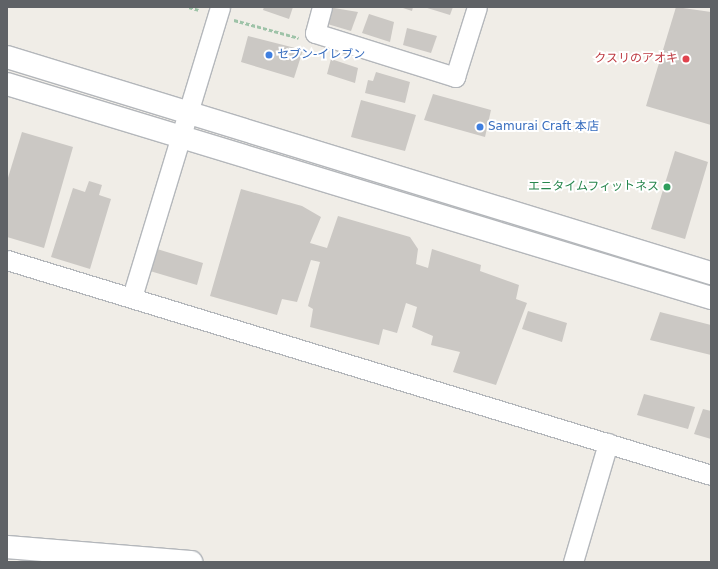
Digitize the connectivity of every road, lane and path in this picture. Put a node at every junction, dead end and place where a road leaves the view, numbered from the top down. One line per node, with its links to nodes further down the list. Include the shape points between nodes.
1 (189, 7): 4 (path)
2 (322, 7): 6 (street)
3 (477, 7): 6 (street, via 455,77)
4 (199, 10)
5 (223, 12): 6 (path, via 300,38); 9 (street)
6 (315, 33)
7 (7, 57): 9 (street)
8 (7, 84): 10 (street)
9 (188, 112): 10 (street); 12 (street)
10 (180, 136): 13 (street); 14 (street)
11 (7, 260): 13 (street)
12 (711, 273)
13 (132, 297): 15 (street)
14 (711, 298)
15 (608, 443): 16 (street); 20 (street)
16 (711, 474)
17 (7, 547): 18 (street)
18 (47, 556): 19 (street)
19 (191, 562)
20 (573, 562)

